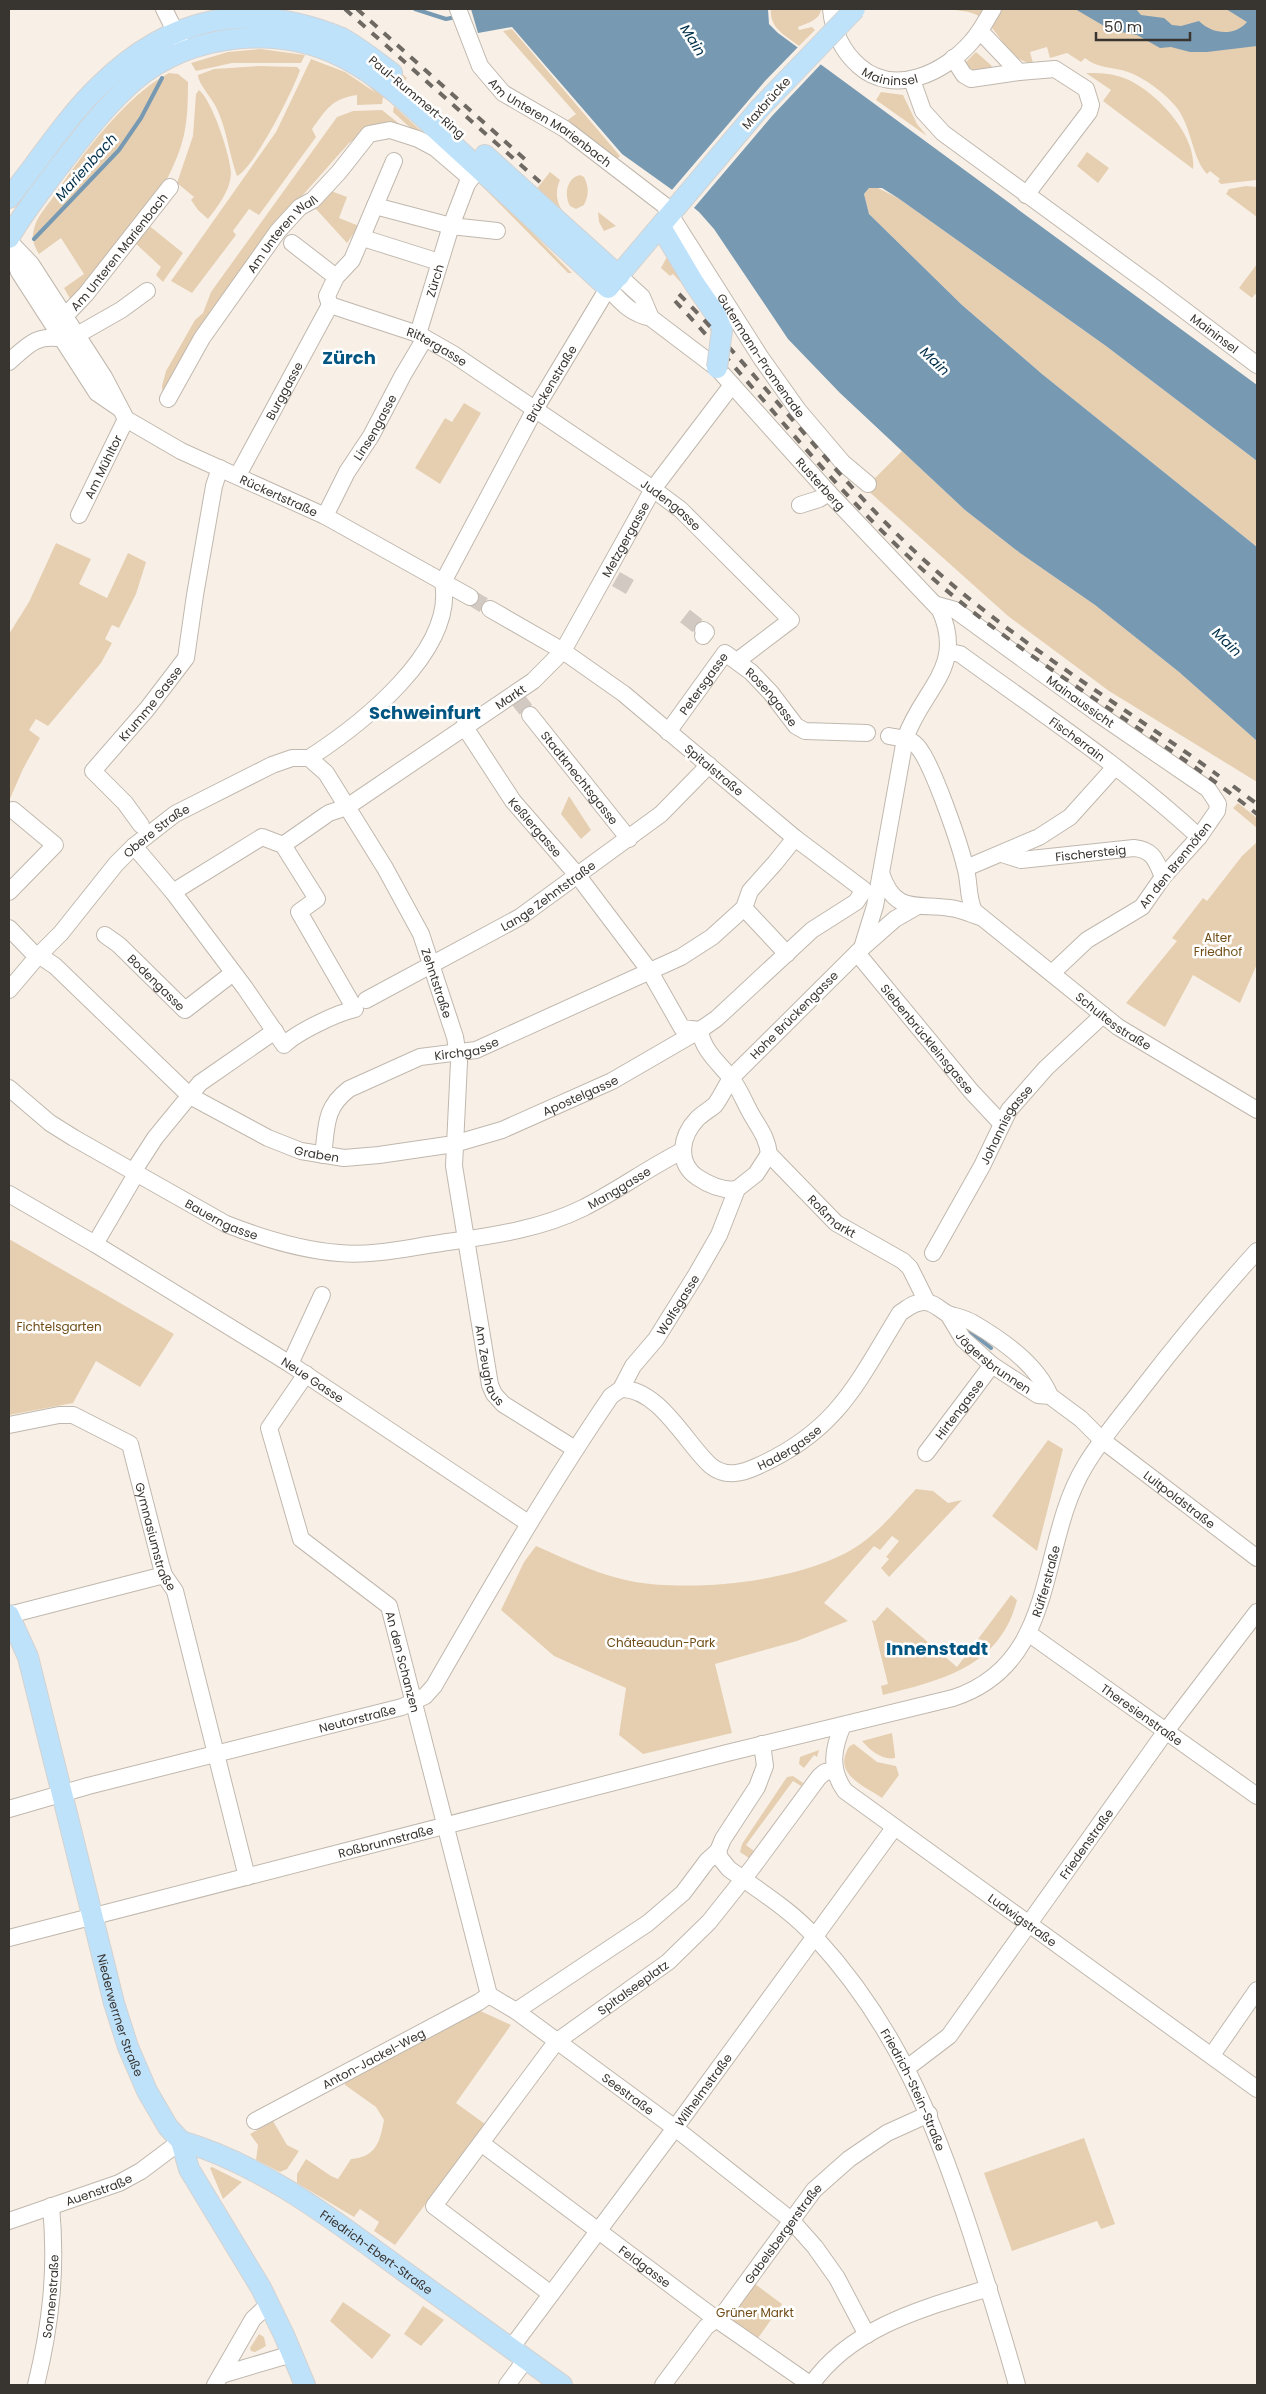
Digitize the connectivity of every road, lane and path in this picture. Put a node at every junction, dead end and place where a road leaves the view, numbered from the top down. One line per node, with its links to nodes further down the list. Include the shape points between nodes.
1 (164, 9): 8 (street)
2 (199, 9): 7 (main road)
3 (458, 9): 21 (street, Am Unteren Marienbach, via 480,66 503,93 565,129 664,205)
4 (831, 9): 13 (street, Maininsel, via 832,24 840,42 864,71 890,81)
5 (855, 9): 21 (main road, Maxbrücke, bridge, via 759,109)
6 (993, 9): 9 (street)
7 (242, 12): 8 (main road, Paul-Rummert-Ring); 14 (main road, Paul-Rummert-Ring, via 283,15 322,29 364,52 396,76)
8 (176, 29): 10 (street); 19 (main road, Paul-Rummert-Ring, via 148,44 98,86)
9 (980, 31): 11 (street); 12 (street)
10 (186, 51): 14 (main road, Paul-Rummert-Ring, via 244,37 306,42 364,69); 25 (main road, Paul-Rummert-Ring, via 163,60 105,109 22,215)
11 (953, 58): 12 (street, via 964,75 972,79); 13 (street)
12 (1019, 72): 18 (street, via 1055,69 1086,90 1091,104)
13 (912, 80): 18 (street, Maininsel, via 923,111 932,123)
14 (465, 146): 29 (main road, Paul-Rummert-Ring)
15 (394, 161): 20 (street)
16 (473, 176): 22 (street, Zürch); 39 (street, Am Unteren Wall, via 418,139 390,130 369,134 313,200 300,207 278,231 202,338)
17 (170, 187): 32 (street, Am Unteren Marienbach)
18 (1026, 195): 36 (street, Maininsel)
19 (9, 198)
20 (375, 206): 22 (street); 24 (street)
21 (671, 214): 29 (main road, Brückenstraße); 37 (main road, bridge, via 694,283 716,315 722,330); 44 (street, Gutermann-Promenade, via 761,358 798,410 843,463)
22 (451, 226): 23 (street); 27 (street, Zürch)
23 (497, 231)
24 (362, 238): 27 (street); 28 (street, via 352,260)
25 (9, 241): 32 (street, via 31,264); 34 (street, via 19,272)
26 (292, 243): 28 (street)
27 (439, 262): 33 (street, Zürch)
28 (336, 277): 31 (street, Burggasse, via 327,296)
29 (614, 282): 37 (street, Rusterberg, via 642,297 651,318); 40 (street, Brückenstraße)
30 (147, 291): 34 (street, via 121,310)
31 (330, 304): 33 (street, Rittergasse); 43 (street, Burggasse)
32 (65, 316): 34 (street)
33 (421, 336): 40 (street, Rittergasse, via 453,354); 49 (street, Linsengasse, via 372,436 347,472)
34 (70, 337): 35 (street, via 44,337); 41 (street, via 110,389)
35 (9, 362)
36 (1257, 366)
37 (717, 368): 38 (street, Rusterberg)
38 (732, 385): 45 (street, Metzgergasse); 46 (street, Rusterberg)
39 (168, 399)
40 (534, 411): 45 (street, Judengasse); 50 (street, Brückenstraße)
41 (122, 413): 42 (street, Rückertstraße, via 181,451); 48 (street, Am Mühltor)
42 (220, 468): 43 (street, Rückertstraße); 69 (street, Krumme Gasse, via 208,519 186,658 93,771 125,803)
43 (238, 475): 49 (street, Rückertstraße)
44 (868, 484)
45 (653, 489): 54 (street, Judengasse, via 681,510); 55 (street, Metzgergasse, via 612,576)
46 (828, 493): 47 (street, via 819,500); 52 (street, Rusterberg)
47 (800, 504)
48 (79, 515)
49 (325, 516): 50 (street, Rückertstraße)
50 (443, 582): 51 (street); 63 (street, via 445,599 441,619 423,654 362,719)
51 (470, 597)
52 (938, 605): 56 (street, Rusterberg, via 948,630); 66 (street, Mainaussicht, via 955,610 1208,789)
53 (490, 608): 55 (street)
54 (791, 620): 57 (street, Petersgasse)
55 (563, 651): 59 (street, Markt, via 533,681); 60 (street, Spitalstraße, via 624,694)
56 (949, 652): 62 (street, Rusterberg, via 942,671); 65 (street, Fischerrain, via 960,654)
57 (731, 657): 60 (street, Petersgasse); 61 (street, Rosengasse, via 771,693 796,726 805,731)
58 (530, 715): 72 (street, Stadtknechtsgasse)
59 (465, 727): 67 (street, Markt); 78 (street, Keßlergasse, via 513,800)
60 (668, 732): 64 (street, Spitalstraße)
61 (867, 733)
62 (897, 737): 76 (street, via 918,747 925,758); 77 (street)
63 (310, 758): 67 (street, Zehntstraße, via 326,773); 74 (street, Obere Straße, via 292,758 272,765 175,814)
64 (709, 765): 71 (street, Spitalstraße); 72 (street, Lange Zehntstraße, via 661,814)
65 (1115, 767): 70 (street, Fischerrain, via 1160,800); 75 (street, Fischersteig, via 1070,816 1039,837)
66 (1218, 804): 70 (street, An den Brennöfen, via 1218,811)
67 (347, 807): 73 (street, Markt, via 327,814); 91 (street, Zehntstraße, via 421,934)
68 (14, 810): 80 (street, via 55,845)
69 (140, 825)
70 (1199, 837): 79 (street, An den Brennöfen)
71 (795, 838): 82 (street, Spitalstraße); 84 (street, via 750,891)
72 (629, 839): 78 (street, Lange Zehntstraße)
73 (284, 845): 81 (street, via 262,837); 99 (street, via 317,899 299,912 355,1009 284,1045)
74 (134, 846): 81 (street); 90 (street, Obere Straße)
75 (1002, 854): 76 (street, Fischersteig); 79 (street, Fischersteig, via 1021,860 1134,848 1146,850 1154,858)
76 (966, 868): 85 (street, via 969,900)
77 (881, 873): 82 (street); 83 (street, via 899,900)
78 (578, 876): 91 (street, Lange Zehntstraße, via 520,917); 92 (street, Keßlergasse)
79 (1163, 877): 93 (street, An den Brennöfen, via 1142,907 1087,940)
80 (9, 892)
81 (173, 892): 94 (street)
82 (865, 896): 88 (street); 89 (street, Apostelgasse, via 812,930)
83 (916, 907): 85 (street, via 953,908); 88 (street, Hohe Brückengasse, via 895,919)
84 (744, 908): 89 (street); 92 (street, Kirchgasse, via 712,937 681,957)
85 (980, 917): 93 (street, Schultesstraße)
86 (9, 928): 90 (street, Graben)
87 (105, 935): 94 (street, Bodengasse, via 185,1010)
88 (860, 950): 101 (street, Hohe Brückengasse); 107 (street, Siebenbrückleinsgasse)
89 (787, 954): 98 (street, Apostelgasse)
90 (37, 957): 95 (street, Obere Straße); 103 (street, Graben, via 54,966)
91 (433, 966): 96 (street, Lange Zehntstraße); 100 (street, Zehntstraße)
92 (649, 970): 98 (street, Keßlergasse, via 682,1028); 100 (street, Kirchgasse, via 476,1050)
93 (1052, 973): 97 (street, Schultesstraße)
94 (233, 974): 99 (street)
95 (9, 990)
96 (366, 1000)
97 (1103, 1015): 105 (street, Schultesstraße); 107 (street, Johannisgasse, via 1024,1091)
98 (700, 1030): 101 (street, Roßmarkt, via 706,1046); 108 (street, Apostelgasse, via 612,1081 536,1117)
99 (275, 1031): 103 (street, via 207,1077)
100 (458, 1052): 108 (street, Zehntstraße); 111 (street, Kirchgasse, via 420,1057 339,1096 330,1109)
101 (731, 1078): 104 (street); 106 (street, Roßmarkt)
102 (9, 1088): 112 (street, Bauerngasse, via 50,1123)
103 (190, 1096): 111 (street, Graben, via 252,1131 302,1151); 112 (street, via 155,1138)
104 (715, 1104): 106 (street, Roßmarkt, via 731,1104); 109 (street, via 696,1120 685,1135)
105 (1257, 1110)
106 (752, 1116): 110 (street, Roßmarkt, via 768,1142)
107 (1001, 1123): 118 (street, Johannisgasse, via 982,1166)
108 (454, 1144): 111 (street, Graben, via 344,1158); 115 (street, Zehntstraße, via 454,1166)
109 (682, 1151): 113 (street, via 685,1162 704,1181 714,1186); 115 (street, Manggasse, via 584,1208 530,1227)
110 (769, 1154): 113 (street, Wolfsgasse, via 756,1174); 120 (street, Roßmarkt, via 836,1223 903,1261 910,1268)
111 (323, 1155)
112 (134, 1173): 115 (street, Bauerngasse, via 226,1224 311,1249 372,1254); 116 (street)
113 (737, 1189): 125 (street, Wolfsgasse, via 719,1235 696,1275 656,1339 633,1366)
114 (9, 1194): 116 (street, Neue Gasse)
115 (466, 1240): 129 (street, Am Zeughaus, via 494,1394 503,1404)
116 (95, 1244): 122 (street, Neue Gasse)
117 (1257, 1251): 128 (street, Rüfferstraße, via 1190,1328)
118 (932, 1253)
119 (322, 1296): 122 (street)
120 (927, 1302): 121 (street, Jägersbrunnen); 125 (street, Hadergasse, via 912,1305 900,1313 853,1391 826,1423 798,1444 744,1472 716,1470 654,1404 639,1393)
121 (948, 1314): 123 (street, Jägersbrunnen, via 963,1339); 126 (street, Jägersbrunnen, via 973,1322 1028,1364 1044,1381)
122 (290, 1364): 124 (street, Neue Gasse)
123 (992, 1365): 126 (street, Jägersbrunnen, via 1038,1395); 130 (street, Hirtengasse)
124 (306, 1374): 131 (street, Neue Gasse); 137 (street, An den Schanzen, via 269,1428 301,1539 389,1606)
125 (621, 1389): 129 (street, Wolfsgasse, via 611,1396)
126 (1050, 1396): 128 (street, Jägersbrunnen)
127 (9, 1425): 133 (street, Gymnasiumstraße, via 73,1415 130,1444)
128 (1102, 1440): 132 (street, Luitpoldstraße); 136 (street, Rüfferstraße, via 1069,1498 1042,1599)
129 (575, 1449): 131 (street, Neutorstraße)
130 (926, 1453)
131 (528, 1523): 137 (street, Neutorstraße, via 434,1686)
132 (1257, 1558)
133 (164, 1575): 135 (street); 141 (street, Gymnasiumstraße, via 176,1591)
134 (1257, 1612): 139 (street, Friedenstraße)
135 (9, 1615): 143 (main road, Niederwerrner Straße, via 28,1657)
136 (1028, 1633): 138 (street, Rüfferstraße, via 994,1678 975,1690); 139 (street, Theresienstraße)
137 (414, 1702): 141 (street, Neutorstraße); 146 (street, An den Schanzen)
138 (843, 1725): 140 (street, Rüfferstraße); 142 (street, via 836,1744)
139 (1166, 1731): 144 (street, Theresienstraße); 152 (street, Friedenstraße)
140 (762, 1744): 146 (street, Roßbrunnstraße); 148 (street, via 763,1774)
141 (216, 1753): 143 (street, Neutorstraße); 149 (street, Gymnasiumstraße)
142 (834, 1771): 147 (street, Ludwigstraße, via 845,1791); 150 (street, Spitalseeplatz, via 819,1777)
143 (63, 1793): 145 (street, Neutorstraße); 151 (main road, Niederwerrner Straße)
144 (1257, 1796)
145 (9, 1808)
146 (445, 1825): 149 (street, Roßbrunnstraße); 156 (street)
147 (894, 1828): 152 (street, Ludwigstraße); 153 (street, Wilhelmstraße)
148 (718, 1851): 150 (street, Friedrich-Stein-Straße, via 724,1864); 157 (street, via 683,1893 648,1923)
149 (247, 1877): 151 (street, Roßbrunnstraße)
150 (743, 1879): 153 (street, Friedrich-Stein-Straße); 158 (street, Spitalseeplatz, via 709,1922 668,1962)
151 (93, 1916): 154 (street, Roßbrunnstraße); 165 (main road, Niederwerrner Straße, via 128,2047 150,2097)
152 (1028, 1924): 159 (street, Ludwigstraße); 160 (street, Friedenstraße, via 949,2036)
153 (815, 1936): 160 (street, Friedrich-Stein-Straße, via 870,2005); 164 (street, Wilhelmstraße)
154 (9, 1938)
155 (1257, 1990): 159 (street)
156 (489, 1994): 157 (street, Seestraße); 163 (street, Anton-Jackel-Weg)
157 (516, 2011): 158 (street, Seestraße)
158 (556, 2042): 164 (street, Seestraße); 166 (street, Spitalseeplatz)
159 (1212, 2055): 161 (street, Ludwigstraße)
160 (907, 2068): 162 (street, Friedrich-Stein-Straße)
161 (1257, 2089)
162 (929, 2114): 168 (street, Gabelsbergerstraße, via 887,2133 849,2159 814,2190); 171 (street, Friedrich-Stein-Straße)
163 (256, 2121)
164 (675, 2128): 168 (street, Seestraße); 170 (street, Wilhelmstraße)
165 (180, 2141): 167 (street, Auenstraße, via 129,2178); 173 (main road, Niederwerrner Straße, via 189,2169); 177 (main road, Friedrich-Ebert-Straße, via 218,2154 304,2201)
166 (481, 2143): 170 (street, Feldgasse); 172 (street, Spitalseeplatz, via 434,2206)
167 (51, 2206): 169 (street, Auenstraße); 179 (street, Sonnenstraße, via 52,2307)
168 (791, 2220): 174 (street, Gabelsbergerstraße, via 724,2313); 175 (street, Seestraße, via 838,2278)
169 (9, 2221)
170 (599, 2230): 172 (street, Wilhelmstraße); 174 (street, Feldgasse)
171 (989, 2288): 175 (street, via 912,2312); 185 (street, Friedrich-Stein-Straße)
172 (551, 2294): 177 (street, Wilhelmstraße)
173 (269, 2304): 176 (main road, Niederwerrner Straße); 178 (street, via 253,2319)
174 (716, 2319): 183 (street, Gabelsbergerstraße, via 706,2327); 184 (street, Feldgasse)
175 (867, 2335): 184 (street, via 835,2356)
176 (292, 2354): 178 (street); 180 (main road, Niederwerrner Straße)
177 (519, 2354): 181 (street, Wilhelmstraße); 182 (main road, Friedrich-Ebert-Straße)
178 (218, 2380)
179 (36, 2385)
180 (304, 2385)
181 (507, 2385)
182 (562, 2385)
183 (663, 2385)
184 (811, 2385)
185 (1018, 2385)

